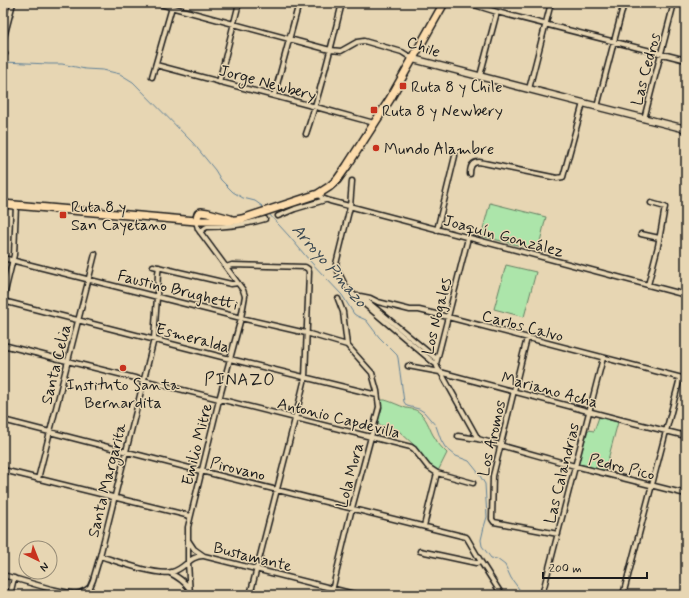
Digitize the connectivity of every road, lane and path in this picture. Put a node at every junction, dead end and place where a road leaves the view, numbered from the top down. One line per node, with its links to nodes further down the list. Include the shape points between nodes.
1 (13, 3): 17 (street)
2 (156, 3): 12 (street, Chile)
3 (239, 3): 14 (street)
4 (299, 3): 16 (street)
5 (342, 3): 19 (street)
6 (439, 3): 21 (main road)
7 (444, 3): 21 (main road)
8 (468, 3): 13 (street)
9 (551, 3): 15 (street)
10 (624, 3): 18 (street)
11 (674, 3): 20 (street, Las Cedros)
12 (172, 7): 14 (street, Chile); 23 (street)
13 (497, 12): 15 (street); 24 (street)
14 (234, 23): 16 (street, Chile); 26 (street)
15 (546, 24): 18 (street); 27 (street)
16 (290, 38): 19 (street, Chile); 28 (street)
17 (3, 41)
18 (614, 42): 20 (street); 31 (street)
19 (330, 50): 21 (street, Chile, via 341,51 364,41); 30 (street)
20 (661, 54): 22 (street); 32 (street, Las Cedros)
21 (411, 57): 24 (street, Chile); 33 (main road, via 390,99)
22 (686, 60)
23 (156, 65): 25 (street); 26 (street, Jorge Newbery)
24 (480, 76): 27 (street, Chile)
25 (152, 77)
26 (219, 82): 28 (street, Jorge Newbery)
27 (529, 89): 29 (street, Chile)
28 (274, 96): 30 (street, Jorge Newbery)
29 (583, 103): 31 (street, Chile); 37 (street, via 563,176 557,178 478,162 474,163)
30 (316, 107): 33 (street, Jorge Newbery); 35 (street)
31 (597, 107): 32 (street, Chile)
32 (644, 118): 34 (street, Chile)
33 (374, 123): 39 (main road, via 337,180)
34 (686, 129)
35 (306, 134)
36 (455, 156): 48 (street)
37 (470, 174)
38 (352, 181): 44 (street)
39 (318, 194): 40 (street, Joaquín González); 45 (main road, via 272,209)
40 (326, 200): 44 (street, Joaquín González); 46 (street)
41 (651, 203): 52 (street, via 665,207)
42 (3, 204): 43 (main road)
43 (16, 205): 47 (main road); 55 (street)
44 (350, 207): 48 (street, Joaquín González); 63 (street, via 336,264 345,284)
45 (263, 216): 47 (main road, via 236,220 201,212); 49 (street, via 249,224 207,227)
46 (278, 216)
47 (196, 221): 49 (street, Emilio Mitre)
48 (437, 230): 51 (street, Joaquín González)
49 (200, 232): 58 (street, Emilio Mitre)
50 (641, 234): 52 (street)
51 (468, 238): 61 (street, Joaquín González); 68 (street, Los Nogales)
52 (659, 238): 61 (street)
53 (95, 254): 59 (street, Santa Celia)
54 (3, 258): 55 (street, Faustino Brughetti)
55 (13, 260): 59 (street, Faustino Brughetti); 67 (street)
56 (153, 266): 57 (street)
57 (159, 267): 60 (street, via 232,284); 65 (street, Santa Margarita)
58 (226, 267): 60 (street, Emilio Mitre); 71 (street, via 232,265 308,269)
59 (89, 279): 65 (street, Faustino Brughetti); 70 (street, Santa Celia)
60 (238, 283): 69 (street, Emilio Mitre, via 245,294)
61 (648, 285): 62 (street, Joaquín González)
62 (686, 295)
63 (355, 296): 64 (street, Carlos Calvo); 79 (street, via 433,362)
64 (360, 296): 68 (street, Carlos Calvo, via 410,310); 79 (street)
65 (157, 297): 69 (street, Faustino Brughetti); 73 (street, Santa Margarita)
66 (338, 299): 75 (street, via 343,312)
67 (3, 300): 70 (street, Esmeralda)
68 (448, 317): 72 (street, Carlos Calvo); 79 (street, Los Nogales)
69 (241, 318): 71 (street, Faustino Brughetti); 77 (street, Emilio Mitre)
70 (78, 321): 73 (street, Esmeralda); 78 (street, Santa Celia)
71 (306, 333): 75 (street, Faustino Brughetti); 82 (street)
72 (527, 338): 76 (street, Carlos Calvo); 86 (street, Los Aromos)
73 (154, 339): 77 (street, Esmeralda); 85 (street, Santa Margarita)
74 (3, 345): 78 (street, Antonio Capdevilla)
75 (348, 345): 87 (street, Lola Mora, via 372,373)
76 (603, 358): 83 (street, Carlos Calvo); 89 (street, Las Calandrias)
77 (230, 359): 82 (street, Esmeralda); 88 (street, Emilio Mitre)
78 (68, 361): 85 (street, Antonio Capdevilla); 93 (street, Santa Celia)
79 (437, 361): 81 (street, Los Nogales)
80 (408, 366): 81 (street, Mariano Acha)
81 (440, 372): 86 (street, Mariano Acha); 97 (street, Los Nogales)
82 (304, 378): 87 (street, Esmeralda); 90 (street)
83 (680, 378): 84 (street, Carlos Calvo); 92 (street)
84 (686, 379)
85 (143, 380): 88 (street, Antonio Capdevilla); 99 (street, Santa Margarita)
86 (514, 391): 89 (street, Mariano Acha); 98 (street, Los Aromos)
87 (378, 395): 96 (street, Lola Mora, via 379,407)
88 (219, 400): 90 (street, Antonio Capdevilla); 102 (street, Emilio Mitre)
89 (589, 411): 92 (street, Mariano Acha); 100 (street, Las Calandrias)
90 (295, 419): 96 (street, Antonio Capdevilla); 107 (street)
91 (3, 420): 93 (street, Pirovano)
92 (666, 431): 95 (street, Mariano Acha); 106 (street)
93 (50, 432): 99 (street, Pirovano); 104 (street, Santa Celia)
94 (458, 436): 97 (street, Pedro Pico)
95 (686, 436)
96 (371, 437): 103 (street, Antonio Capdevilla, via 414,449); 110 (street, Lola Mora)
97 (478, 439): 98 (street, Pedro Pico)
98 (500, 446): 100 (street, Pedro Pico); 113 (street, Los Aromos, via 492,483 492,521)
99 (126, 451): 102 (street, Pirovano); 109 (street, Santa Margarita)
100 (575, 466): 106 (street, Pedro Pico); 113 (street, Las Calandrias)
101 (3, 470): 104 (street)
102 (201, 471): 107 (street, Pirovano); 111 (street, Emilio Mitre)
103 (437, 473): 105 (street, Antonio Capdevilla); 112 (street)
104 (38, 479): 109 (street)
105 (473, 483)
106 (651, 485): 108 (street, Pedro Pico); 135 (street)
107 (277, 490): 110 (street, Pirovano); 120 (street)
108 (686, 494)
109 (114, 497): 111 (street); 116 (street, Santa Margarita)
110 (352, 508): 112 (street, Pirovano); 124 (street, Lola Mora)
111 (190, 516): 114 (street, Emilio Mitre)
112 (424, 526): 119 (street, Pirovano, via 467,538)
113 (558, 534): 134 (street, Las Calandrias)
114 (188, 540): 117 (street, via 194,549); 118 (street, Emilio Mitre)
115 (420, 551): 119 (street)
116 (100, 556): 121 (street, via 154,572); 125 (street, Santa Margarita, via 93,580 86,590 74,594)
117 (204, 556): 118 (street, Bustamante); 120 (street, Bustamante)
118 (188, 562): 121 (street, Bustamante); 126 (street, Emilio Mitre)
119 (481, 562): 133 (street)
120 (257, 569): 124 (street, Bustamante); 130 (street)
121 (169, 572): 126 (street, via 185,582)
122 (3, 575): 123 (street)
123 (14, 578): 125 (street); 127 (street)
124 (333, 588): 131 (street, Lola Mora); 132 (street, Bustamante)
125 (51, 589): 128 (street)
126 (190, 589): 129 (street, Emilio Mitre)
127 (10, 595)
128 (50, 595)
129 (190, 595)
130 (250, 595)
131 (331, 595)
132 (358, 595)
133 (502, 595)
134 (542, 595)
135 (623, 595)

